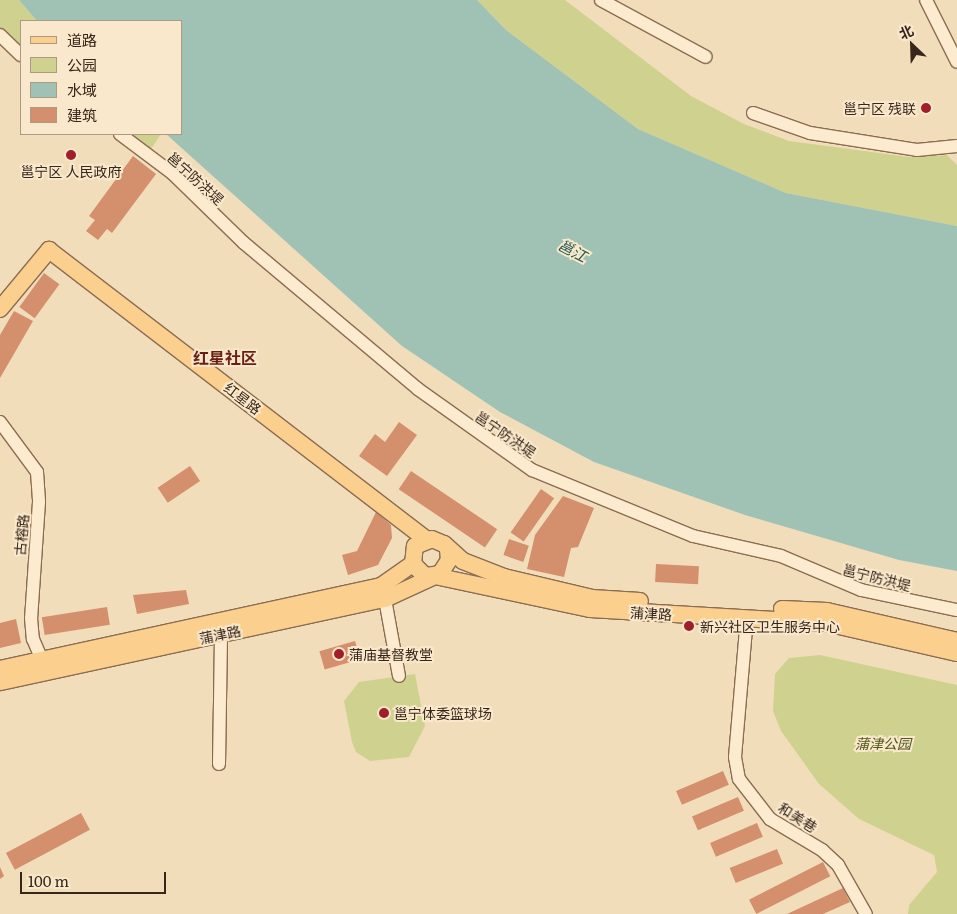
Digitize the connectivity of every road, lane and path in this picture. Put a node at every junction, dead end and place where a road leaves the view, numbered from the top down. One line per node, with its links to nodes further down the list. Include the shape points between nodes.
1 (601, 0): 5 (street)
2 (926, 0): 6 (street)
3 (0, 35): 4 (street)
4 (20, 55)
5 (706, 57)
6 (957, 62)
7 (753, 113): 9 (street, via 817,134 917,150)
8 (121, 135): 17 (street, 邕宁防洪堤, via 172,173 244,243 418,389 532,470 693,536 781,556 861,590)
9 (957, 146)
10 (0, 309): 12 (main road, 红星路, via 49,250)
11 (0, 422): 22 (street, 古榕路, via 36,472 39,502 31,618 33,640)
12 (426, 540): 13 (main road, 蒲津路, via 438,541); 14 (main road, via 412,552)
13 (448, 549): 15 (main road, via 448,566); 20 (main road, 蒲津路, via 504,577 592,598 827,611)
14 (413, 564): 15 (main road, 蒲津路, via 424,576); 22 (main road, 蒲津路, via 381,586)
15 (436, 576): 16 (main road, 蒲津路); 18 (main road, 蒲津路, via 590,610)
16 (385, 599): 19 (main road, 蒲津路); 24 (street)
17 (957, 610)
18 (747, 617): 21 (main road, 蒲津路, via 826,623); 27 (street, 和美巷, via 734,757 739,779 770,819 822,850 838,865)
19 (222, 634): 25 (main road, 蒲津路); 26 (street)
20 (957, 641)
21 (957, 654)
22 (42, 660): 23 (main road, 蒲津路)
23 (0, 669)
24 (399, 676)
25 (0, 682)
26 (219, 764)
27 (866, 914)

